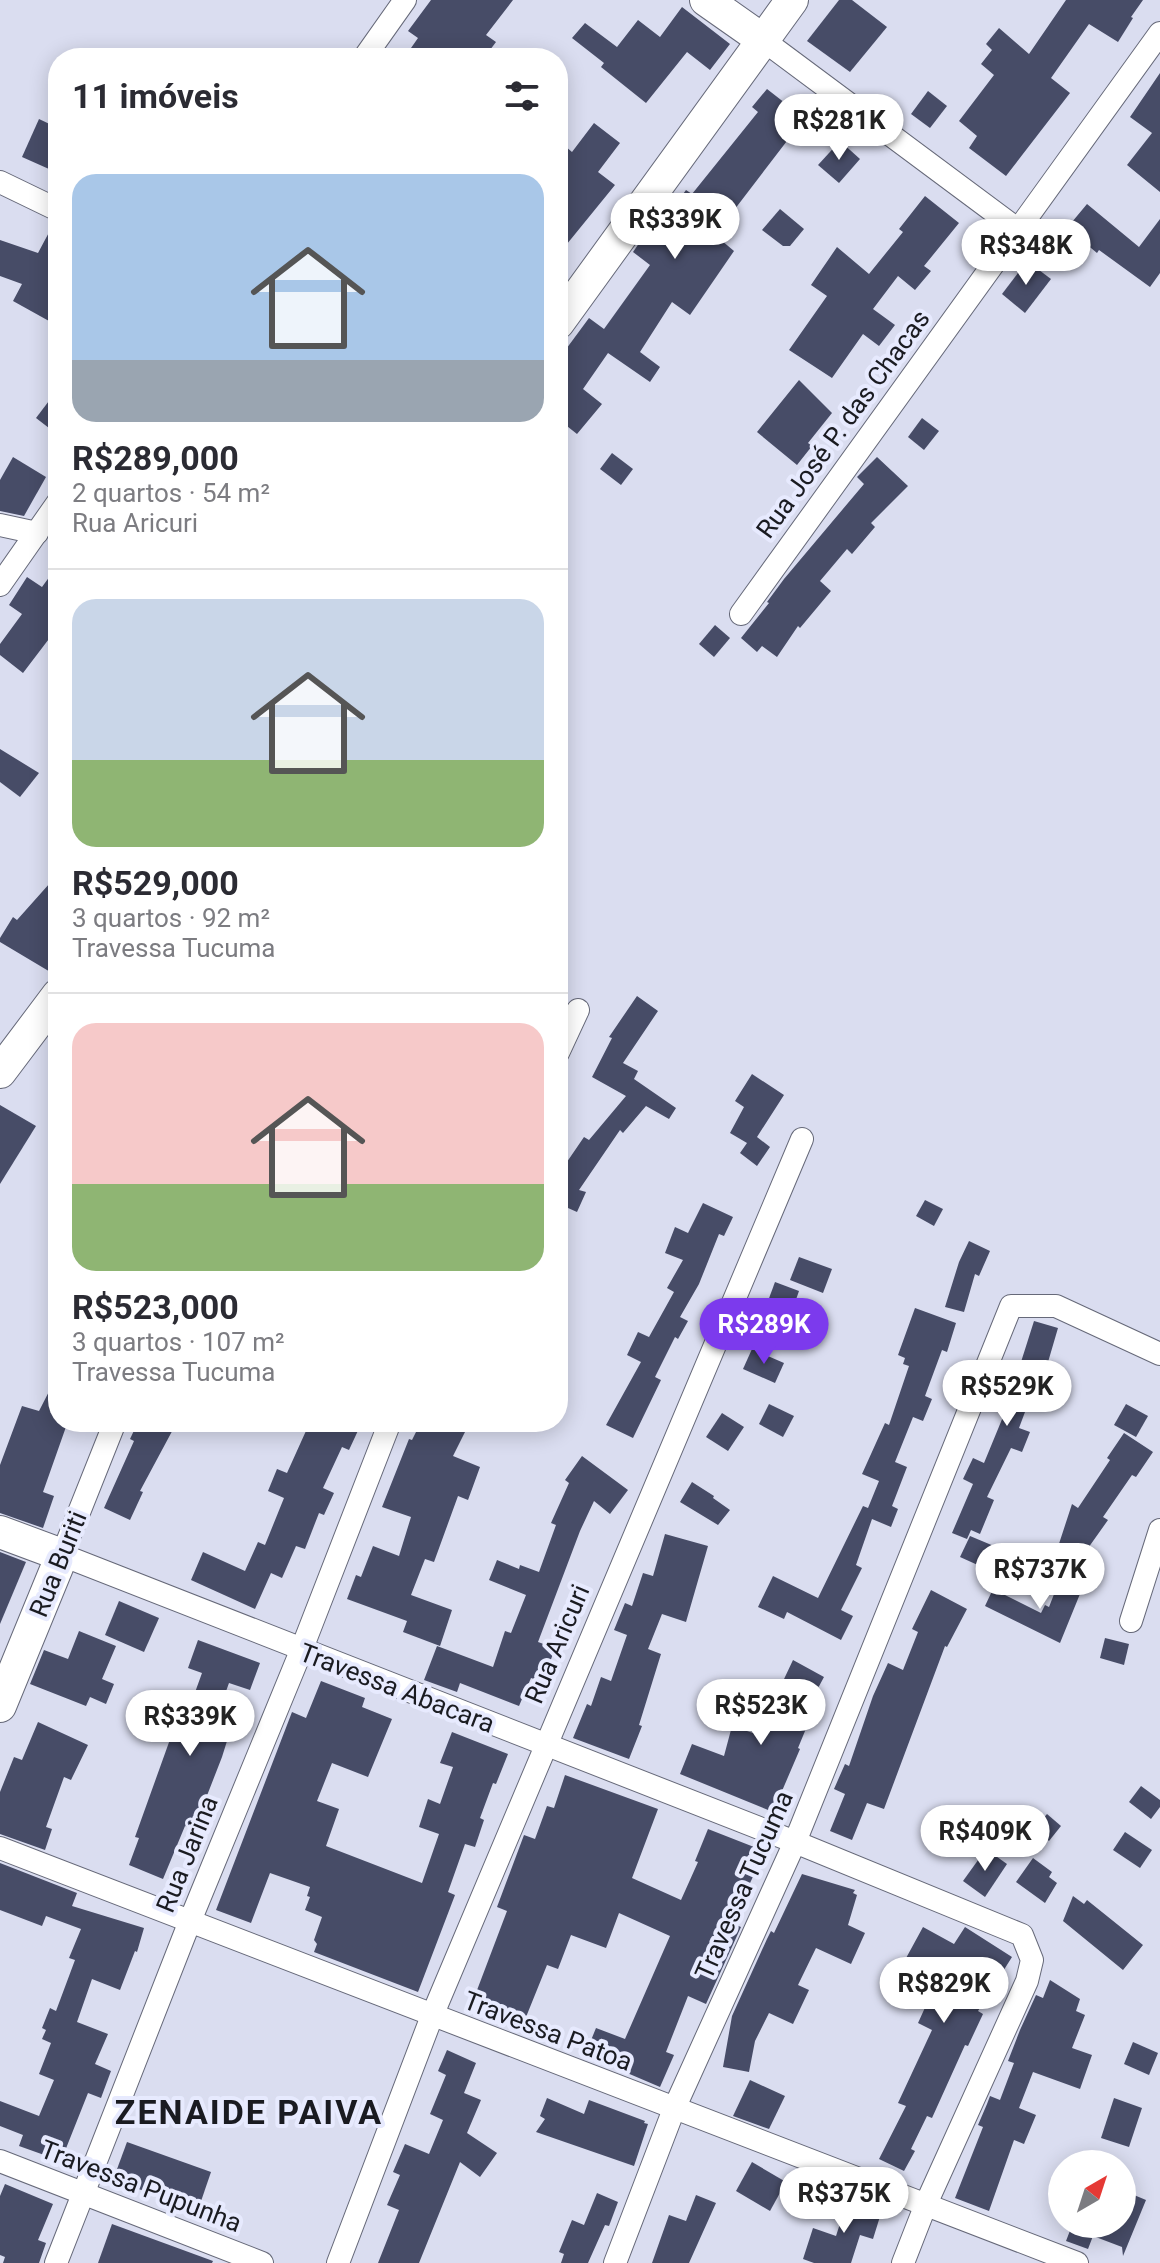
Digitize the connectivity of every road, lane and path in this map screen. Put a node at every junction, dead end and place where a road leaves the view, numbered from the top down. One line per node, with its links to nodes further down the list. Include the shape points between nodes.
1 (405, 0): 6 (street)
2 (706, 0): 5 (street)
3 (792, 0): 5 (street)
4 (1160, 33): 9 (street, Rua José P. das Chacas)
5 (763, 40): 9 (street); 10 (street)
6 (371, 48)
7 (0, 182): 8 (street)
8 (48, 205)
9 (1017, 229): 15 (street, Rua José P. das Chacas)
10 (568, 309)
11 (48, 517): 13 (street)
12 (0, 525): 13 (street)
13 (37, 533): 14 (street)
14 (0, 585)
15 (741, 614)
16 (48, 1008): 19 (street)
17 (578, 1010): 18 (street)
18 (568, 1032)
19 (0, 1072)
20 (802, 1139): 30 (street, Rua Aricuri)
21 (1160, 1354): 31 (street, Travessa Tucuma, via 1056,1306 1011,1306)
22 (111, 1432): 26 (street, Rua Buriti)
23 (386, 1432): 28 (street, Rua Jarina)
24 (1160, 1530): 27 (street)
25 (0, 1532): 26 (street, Travessa Abacara)
26 (62, 1555): 28 (street, Travessa Abacara); 29 (street, Rua Buriti)
27 (1131, 1621)
28 (301, 1651): 30 (street, Travessa Abacara); 33 (street, Rua Jarina)
29 (0, 1706)
30 (545, 1745): 31 (street, Travessa Abacara); 34 (street, Rua Aricuri)
31 (795, 1842): 35 (street, Travessa Tucuma); 38 (street, Travessa Abacara, via 1022,1935 1032,1960)
32 (0, 1848): 33 (street, Travessa Patoa)
33 (190, 1921): 34 (street, Travessa Patoa); 37 (street, Rua Jarina)
34 (432, 2016): 35 (street, Travessa Patoa); 41 (street, Rua Aricuri)
35 (674, 2109): 38 (street, Travessa Patoa); 42 (street, Travessa Tucuma)
36 (0, 2161): 37 (street, Travessa Pupunha)
37 (84, 2195): 39 (street, Rua Jarina); 40 (street, Travessa Pupunha)
38 (926, 2204): 43 (street, Travessa Abacara); 44 (street, Travessa Patoa)
39 (56, 2263)
40 (262, 2263)
41 (338, 2263)
42 (615, 2263)
43 (903, 2263)
44 (1077, 2263)

